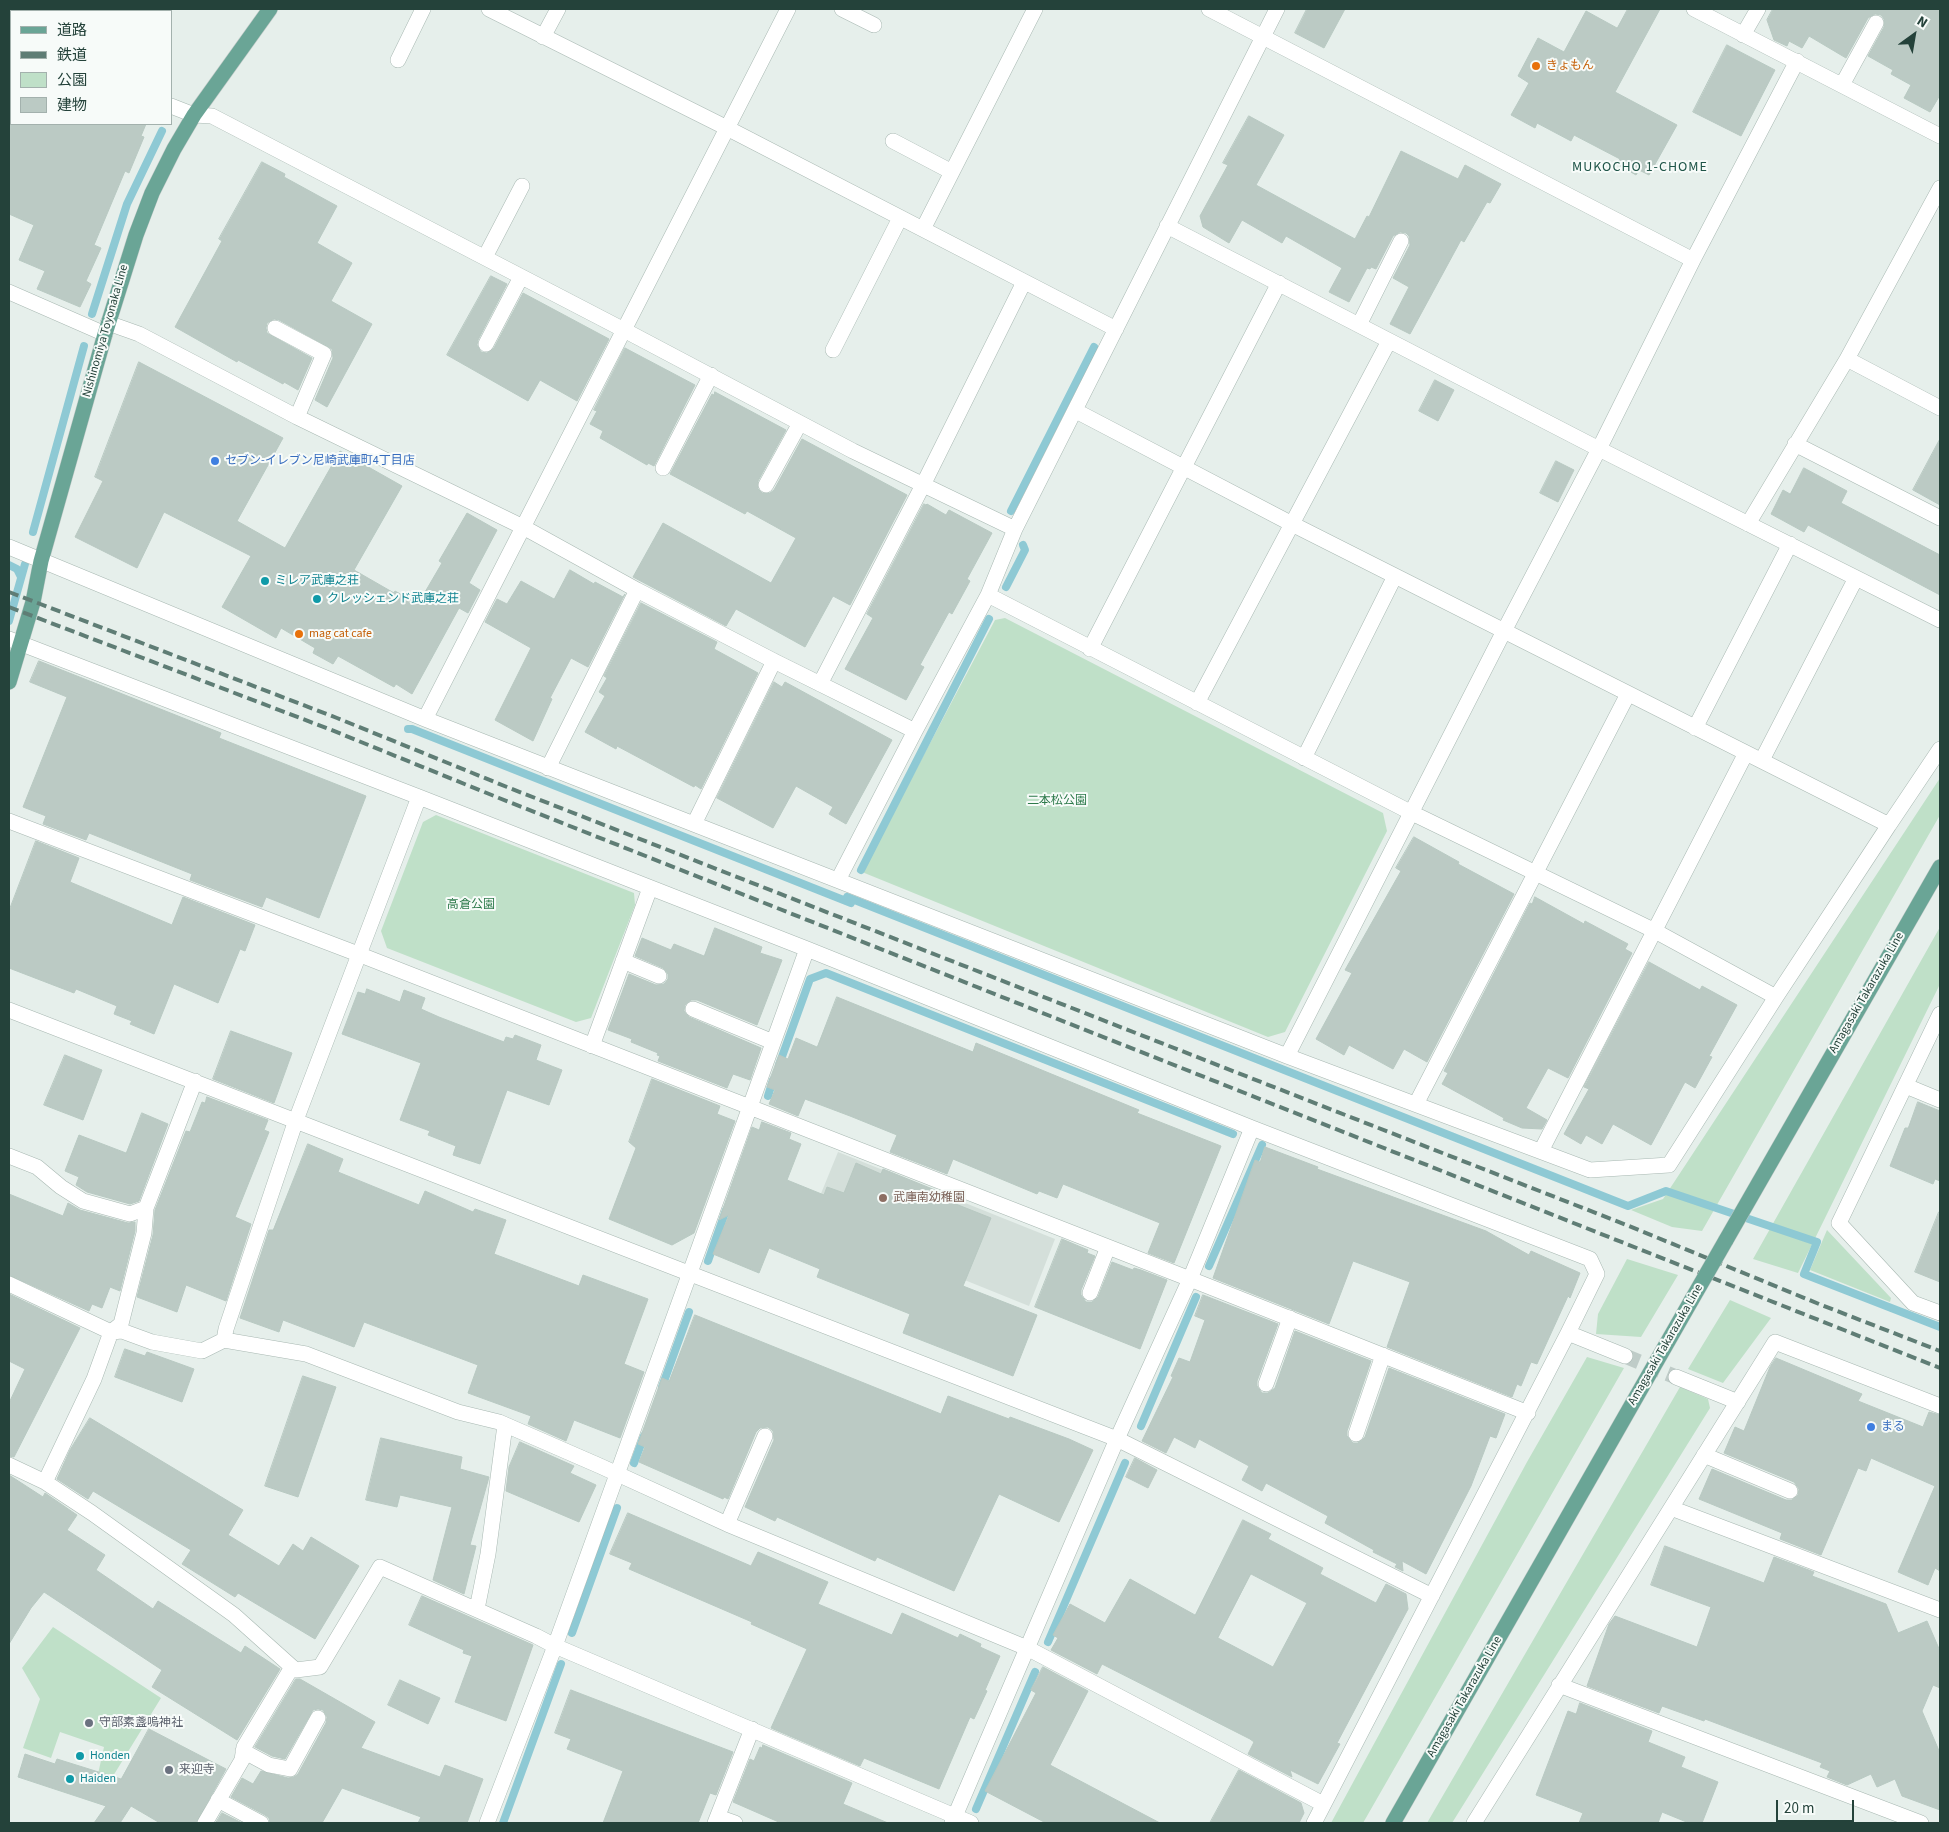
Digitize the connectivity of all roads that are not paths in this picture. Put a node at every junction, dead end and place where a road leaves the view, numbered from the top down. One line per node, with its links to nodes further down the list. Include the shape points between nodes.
1 (270, 9): 21 (main road, Nishinomiya Toyonaka Line)
2 (424, 9): 17 (street)
3 (489, 9): 16 (street)
4 (558, 9): 16 (street)
5 (788, 9): 22 (street)
6 (842, 9): 13 (street)
7 (1035, 9): 25 (street)
8 (1209, 9): 15 (street)
9 (1277, 9): 15 (street)
10 (1694, 9): 14 (street)
11 (1758, 9): 14 (street)
12 (1876, 23): 19 (street)
13 (874, 25)
14 (1743, 35): 18 (street)
15 (1262, 36): 29 (street); 33 (street)
16 (543, 37): 22 (street)
17 (398, 60)
18 (1797, 61): 19 (street); 33 (street)
19 (1842, 85): 23 (street)
20 (172, 106): 21 (street)
21 (194, 115): 32 (street, via 212,116); 39 (main road, Nishinomiya Toyonaka Line, via 152,193)
22 (726, 128): 28 (street); 42 (street)
23 (1940, 136)
24 (893, 141): 25 (street)
25 (952, 172): 30 (street)
26 (522, 186): 32 (street)
27 (1940, 188): 46 (street)
28 (900, 218): 30 (street); 45 (street)
29 (1168, 226): 36 (street); 41 (street)
30 (923, 229): 35 (street)
31 (1402, 241): 38 (street)
32 (485, 257): 34 (street)
33 (1693, 260): 53 (street)
34 (521, 277): 42 (street); 44 (street)
35 (1024, 282): 41 (street); 57 (street)
36 (1279, 283): 38 (street); 54 (street)
37 (9, 292): 39 (street)
38 (1359, 325): 43 (street)
39 (107, 328): 50 (street, via 138,334); 65 (main road, Nishinomiya Toyonaka Line)
40 (275, 328): 50 (street, via 324,354)
41 (1116, 329): 49 (street)
42 (624, 330): 47 (street); 61 (street)
43 (1389, 341): 53 (street); 59 (street)
44 (486, 344)
45 (833, 350)
46 (1847, 359): 48 (street); 52 (street)
47 (711, 375): 51 (street); 55 (street)
48 (1940, 408)
49 (1076, 411): 54 (street); 62 (street)
50 (297, 417): 61 (street)
51 (800, 422): 56 (street); 57 (street)
52 (1795, 444): 58 (street); 60 (street)
53 (1600, 449): 60 (street); 71 (street)
54 (1185, 466): 59 (street); 73 (street)
55 (663, 468)
56 (766, 485)
57 (923, 485): 62 (street); 76 (street)
58 (1940, 518)
59 (1292, 524): 66 (street); 78 (street)
60 (1748, 524): 63 (street)
61 (523, 527): 68 (street); 79 (street)
62 (1015, 529): 69 (street)
63 (1790, 544): 67 (street); 80 (street)
64 (9, 547): 65 (street)
65 (41, 562): 72 (main road, Nishinomiya Toyonaka Line, via 33,602); 79 (street)
66 (1396, 576): 71 (street); 84 (street)
67 (1856, 578): 70 (street); 85 (street)
68 (636, 590): 74 (street); 86 (street)
69 (988, 595): 73 (street); 81 (street)
70 (1940, 620)
71 (1504, 631): 77 (street); 88 (street)
72 (15, 642): 75 (main road, Nishinomiya Toyonaka Line); 87 (street)
73 (1090, 649): 78 (street)
74 (774, 661): 76 (street); 90 (street)
75 (9, 682)
76 (820, 684): 81 (street)
77 (1628, 694): 80 (street); 93 (street)
78 (1197, 704): 84 (street)
79 (424, 719): 86 (street)
80 (1696, 728): 83 (street)
81 (915, 731): 94 (street)
82 (1940, 749): 91 (street)
83 (1746, 752): 85 (street); 96 (street)
84 (1304, 758): 88 (street)
85 (1762, 760): 91 (street)
86 (548, 768): 90 (street)
87 (419, 797): 95 (street); 98 (street)
88 (1412, 813): 93 (street); 107 (street)
89 (9, 821): 98 (street)
90 (694, 824): 94 (street)
91 (1890, 825): 101 (street)
92 (1940, 867): 166 (main road, Amagasaki Takarazuka Line, bridge)
93 (1536, 873): 96 (street); 111 (street)
94 (838, 880): 107 (street)
95 (650, 888): 97 (street); 99 (street)
96 (1654, 930): 101 (street); 115 (street)
97 (807, 950): 105 (street); 114 (street)
98 (358, 954): 106 (street); 113 (street)
99 (623, 961): 100 (street); 106 (street)
100 (659, 976)
101 (1776, 997): 115 (street, via 1669,1166 1590,1170)
102 (693, 1009): 105 (street)
103 (9, 1010): 108 (street)
104 (1940, 1014): 109 (street)
105 (773, 1042): 112 (street)
106 (592, 1046): 112 (street)
107 (1287, 1056): 111 (street)
108 (196, 1081): 113 (street); 117 (street)
109 (1906, 1086): 110 (street); 123 (street, via 1839,1223 1913,1303)
110 (1940, 1100)
111 (1416, 1104): 115 (street)
112 (748, 1108): 118 (street); 119 (street)
113 (296, 1120): 119 (street); 127 (street)
114 (1252, 1128): 120 (street); 126 (street, via 1590,1259 1597,1274)
115 (1541, 1151)
116 (9, 1156): 117 (street, via 37,1167 61,1188 84,1200 130,1214)
117 (146, 1208): 125 (street, via 144,1233 121,1324)
118 (1108, 1247): 120 (street); 122 (street)
119 (688, 1274): 138 (street); 141 (street)
120 (1190, 1279): 124 (street); 138 (street)
121 (9, 1284): 125 (street)
122 (1090, 1293)
123 (1940, 1313)
124 (1290, 1318): 128 (street); 131 (street)
125 (111, 1332): 127 (street, via 122,1331 152,1342 202,1352); 142 (street, via 94,1379)
126 (1568, 1333): 129 (street); 134 (street)
127 (224, 1340): 135 (street, via 306,1354 458,1412)
128 (1383, 1355): 134 (street); 136 (street)
129 (1625, 1356)
130 (1676, 1377): 132 (street)
131 (1266, 1384)
132 (1738, 1402): 133 (street, via 1775,1342); 139 (street)
133 (1940, 1406)
134 (1528, 1413): 146 (street)
135 (505, 1425): 141 (street); 147 (street)
136 (1356, 1434)
137 (764, 1436): 145 (street)
138 (1117, 1439): 146 (street); 150 (street)
139 (1704, 1455): 143 (street); 144 (street)
140 (9, 1465): 142 (street)
141 (617, 1474): 145 (street); 149 (street)
142 (45, 1482): 151 (street, via 234,1615)
143 (1790, 1490)
144 (1671, 1508): 148 (street); 152 (street)
145 (726, 1524): 150 (street)
146 (1432, 1596): 157 (street)
147 (477, 1610): 149 (street); 151 (street, via 380,1567 320,1667 296,1670)
148 (1940, 1610)
149 (555, 1646): 154 (street); 162 (street)
150 (1027, 1648): 157 (street); 158 (street)
151 (292, 1667): 155 (street)
152 (1559, 1685): 167 (street); 168 (street)
153 (318, 1718): 155 (street, via 290,1769 269,1766)
154 (752, 1729): 158 (street); 159 (street)
155 (243, 1752): 156 (street, via 242,1760)
156 (218, 1800): 160 (street); 161 (street)
157 (1324, 1804): 165 (street)
158 (954, 1819): 164 (street)
159 (716, 1820): 163 (street)
160 (205, 1823)
161 (261, 1823)
162 (487, 1823)
163 (735, 1823)
164 (971, 1823)
165 (1314, 1823)
166 (1393, 1823)
167 (1474, 1823)
168 (1921, 1823)

